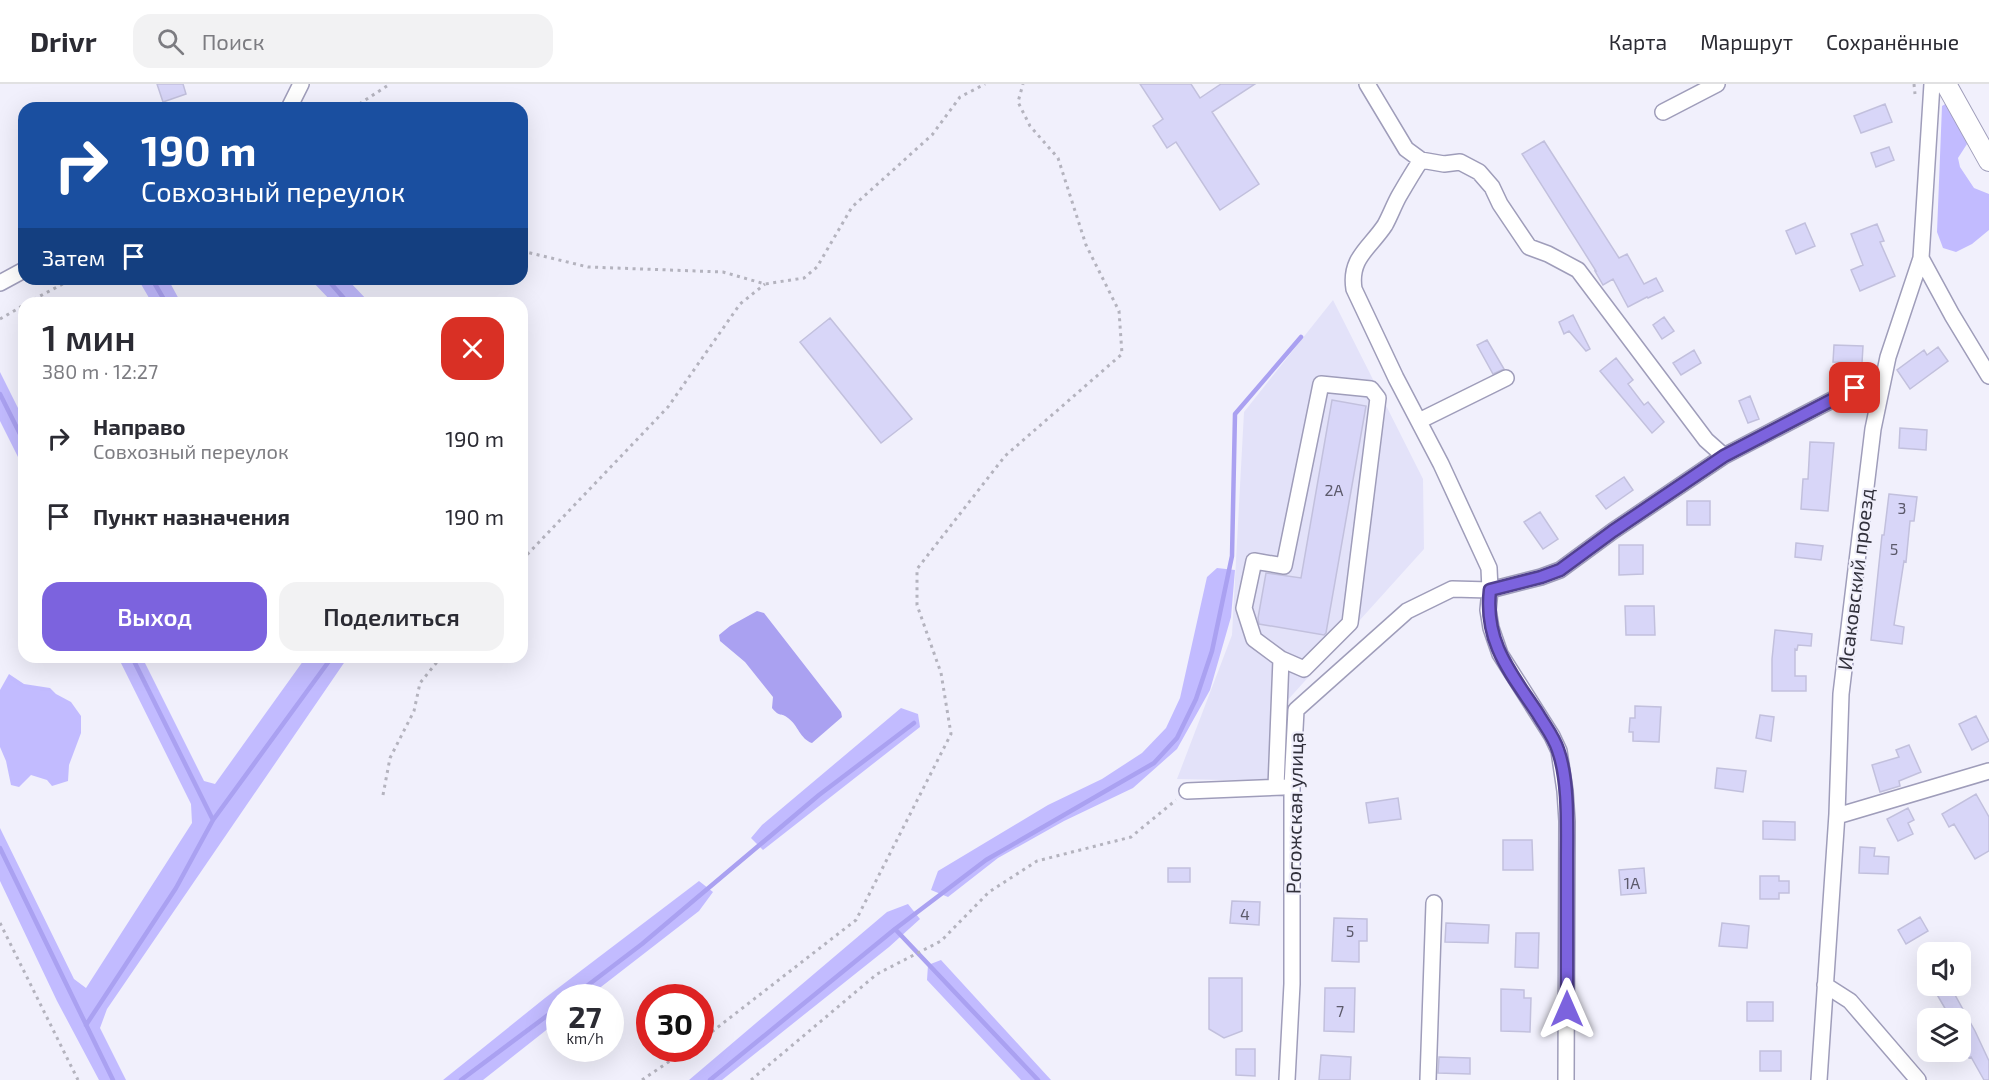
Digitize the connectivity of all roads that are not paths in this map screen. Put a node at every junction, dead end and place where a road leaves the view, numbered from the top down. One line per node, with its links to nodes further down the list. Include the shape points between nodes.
1 (301, 84): 5 (street)
2 (1367, 84): 7 (street, via 1406,149)
3 (1717, 84): 6 (street)
4 (1947, 85): 8 (main road); 9 (street, Исаковский проезд)
5 (292, 102)
6 (1663, 112)
7 (1420, 160): 15 (street, via 1352,276 1354,289); 16 (street, via 1460,162 1479,172 1529,247 1578,270 1706,440)
8 (1989, 161)
9 (1921, 258): 12 (street, Исаковский проезд); 13 (street)
10 (18, 274): 11 (street)
11 (0, 284)
12 (1884, 373): 16 (street, Рогожская улица); 23 (street, Исаковский проезд, via 1873,429 1841,694)
13 (1989, 376)
14 (1506, 378): 15 (street)
15 (1419, 421): 17 (street, via 1489,568)
16 (1724, 456): 17 (street, Рогожская улица, via 1560,570)
17 (1490, 590): 20 (street, Рогожская улица, via 1452,590 1407,611 1296,710); 28 (street, via 1488,610 1500,654 1552,736 1562,770 1567,821)
18 (1281, 659): 18 (street, via 1254,639 1244,608 1254,561 1284,566 1321,384 1371,389 1378,398 1350,623 1304,669); 21 (street)
19 (1989, 771): 23 (street)
20 (1292, 786): 21 (street); 26 (street, Рогожская улица, via 1292,984)
21 (1276, 787): 22 (street)
22 (1187, 791)
23 (1837, 816): 25 (street, Исаковский проезд)
24 (1434, 903): 27 (street)
25 (1826, 985): 29 (street, Исаковский проезд); 30 (street, via 1850,1001)
26 (1287, 1080)
27 (1428, 1080)
28 (1566, 1080)
29 (1819, 1080)
30 (1918, 1080)

